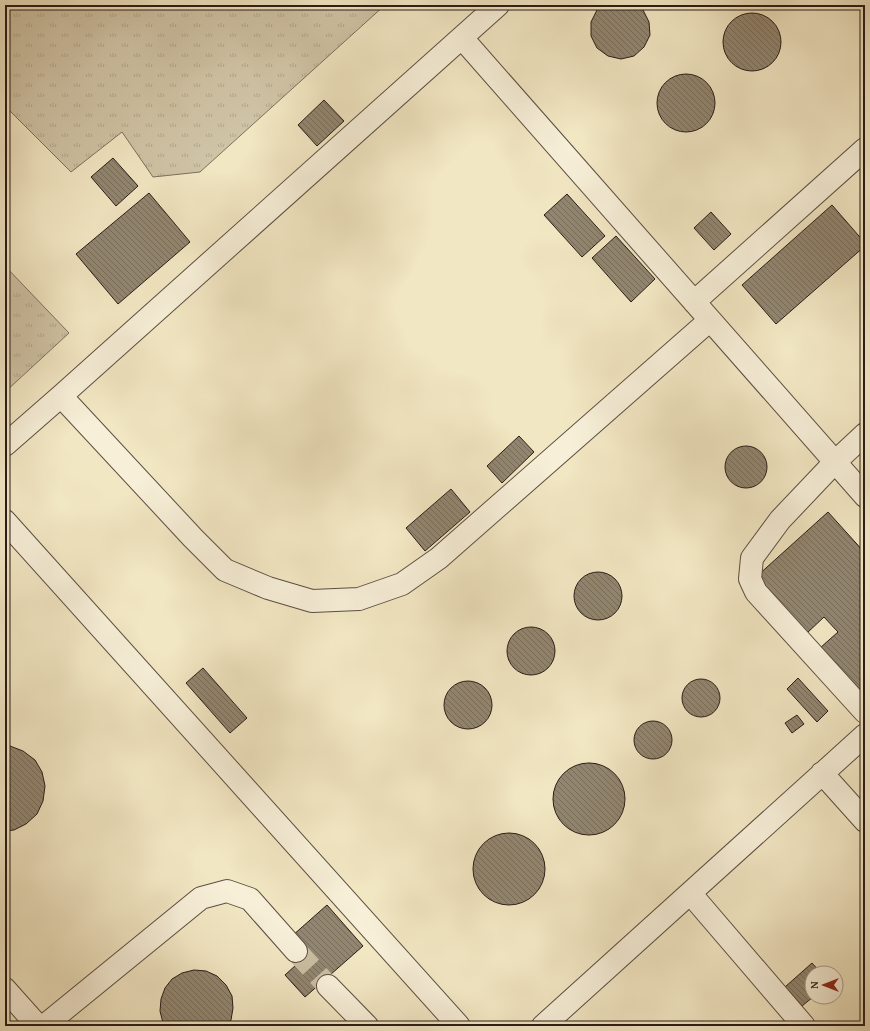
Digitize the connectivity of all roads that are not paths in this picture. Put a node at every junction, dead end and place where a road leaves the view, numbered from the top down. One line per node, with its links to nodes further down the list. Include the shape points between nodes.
1 (498, 5): 2 (lane)
2 (462, 38): 4 (lane); 6 (lane)
3 (865, 149): 4 (lane)
4 (694, 302): 5 (lane)
5 (710, 320): 6 (lane, via 439,558 402,584 359,599 312,601 268,588 226,570 192,538); 9 (lane)
6 (61, 396): 8 (lane)
7 (865, 434): 9 (lane)
8 (5, 445)
9 (835, 462): 10 (lane); 12 (lane, via 780,520 752,558 750,579 756,592)
10 (865, 496)
11 (5, 521): 23 (lane)
12 (865, 712)
13 (865, 735): 14 (lane)
14 (822, 774): 15 (lane); 16 (lane)
15 (865, 820)
16 (690, 893): 24 (lane); 25 (lane)
17 (296, 951): 21 (lane, via 250,898 227,891 201,898)
18 (328, 986): 22 (lane)
19 (5, 989): 20 (lane)
20 (38, 1026)
21 (44, 1026)
22 (367, 1026)
23 (459, 1026)
24 (543, 1026)
25 (804, 1026)

